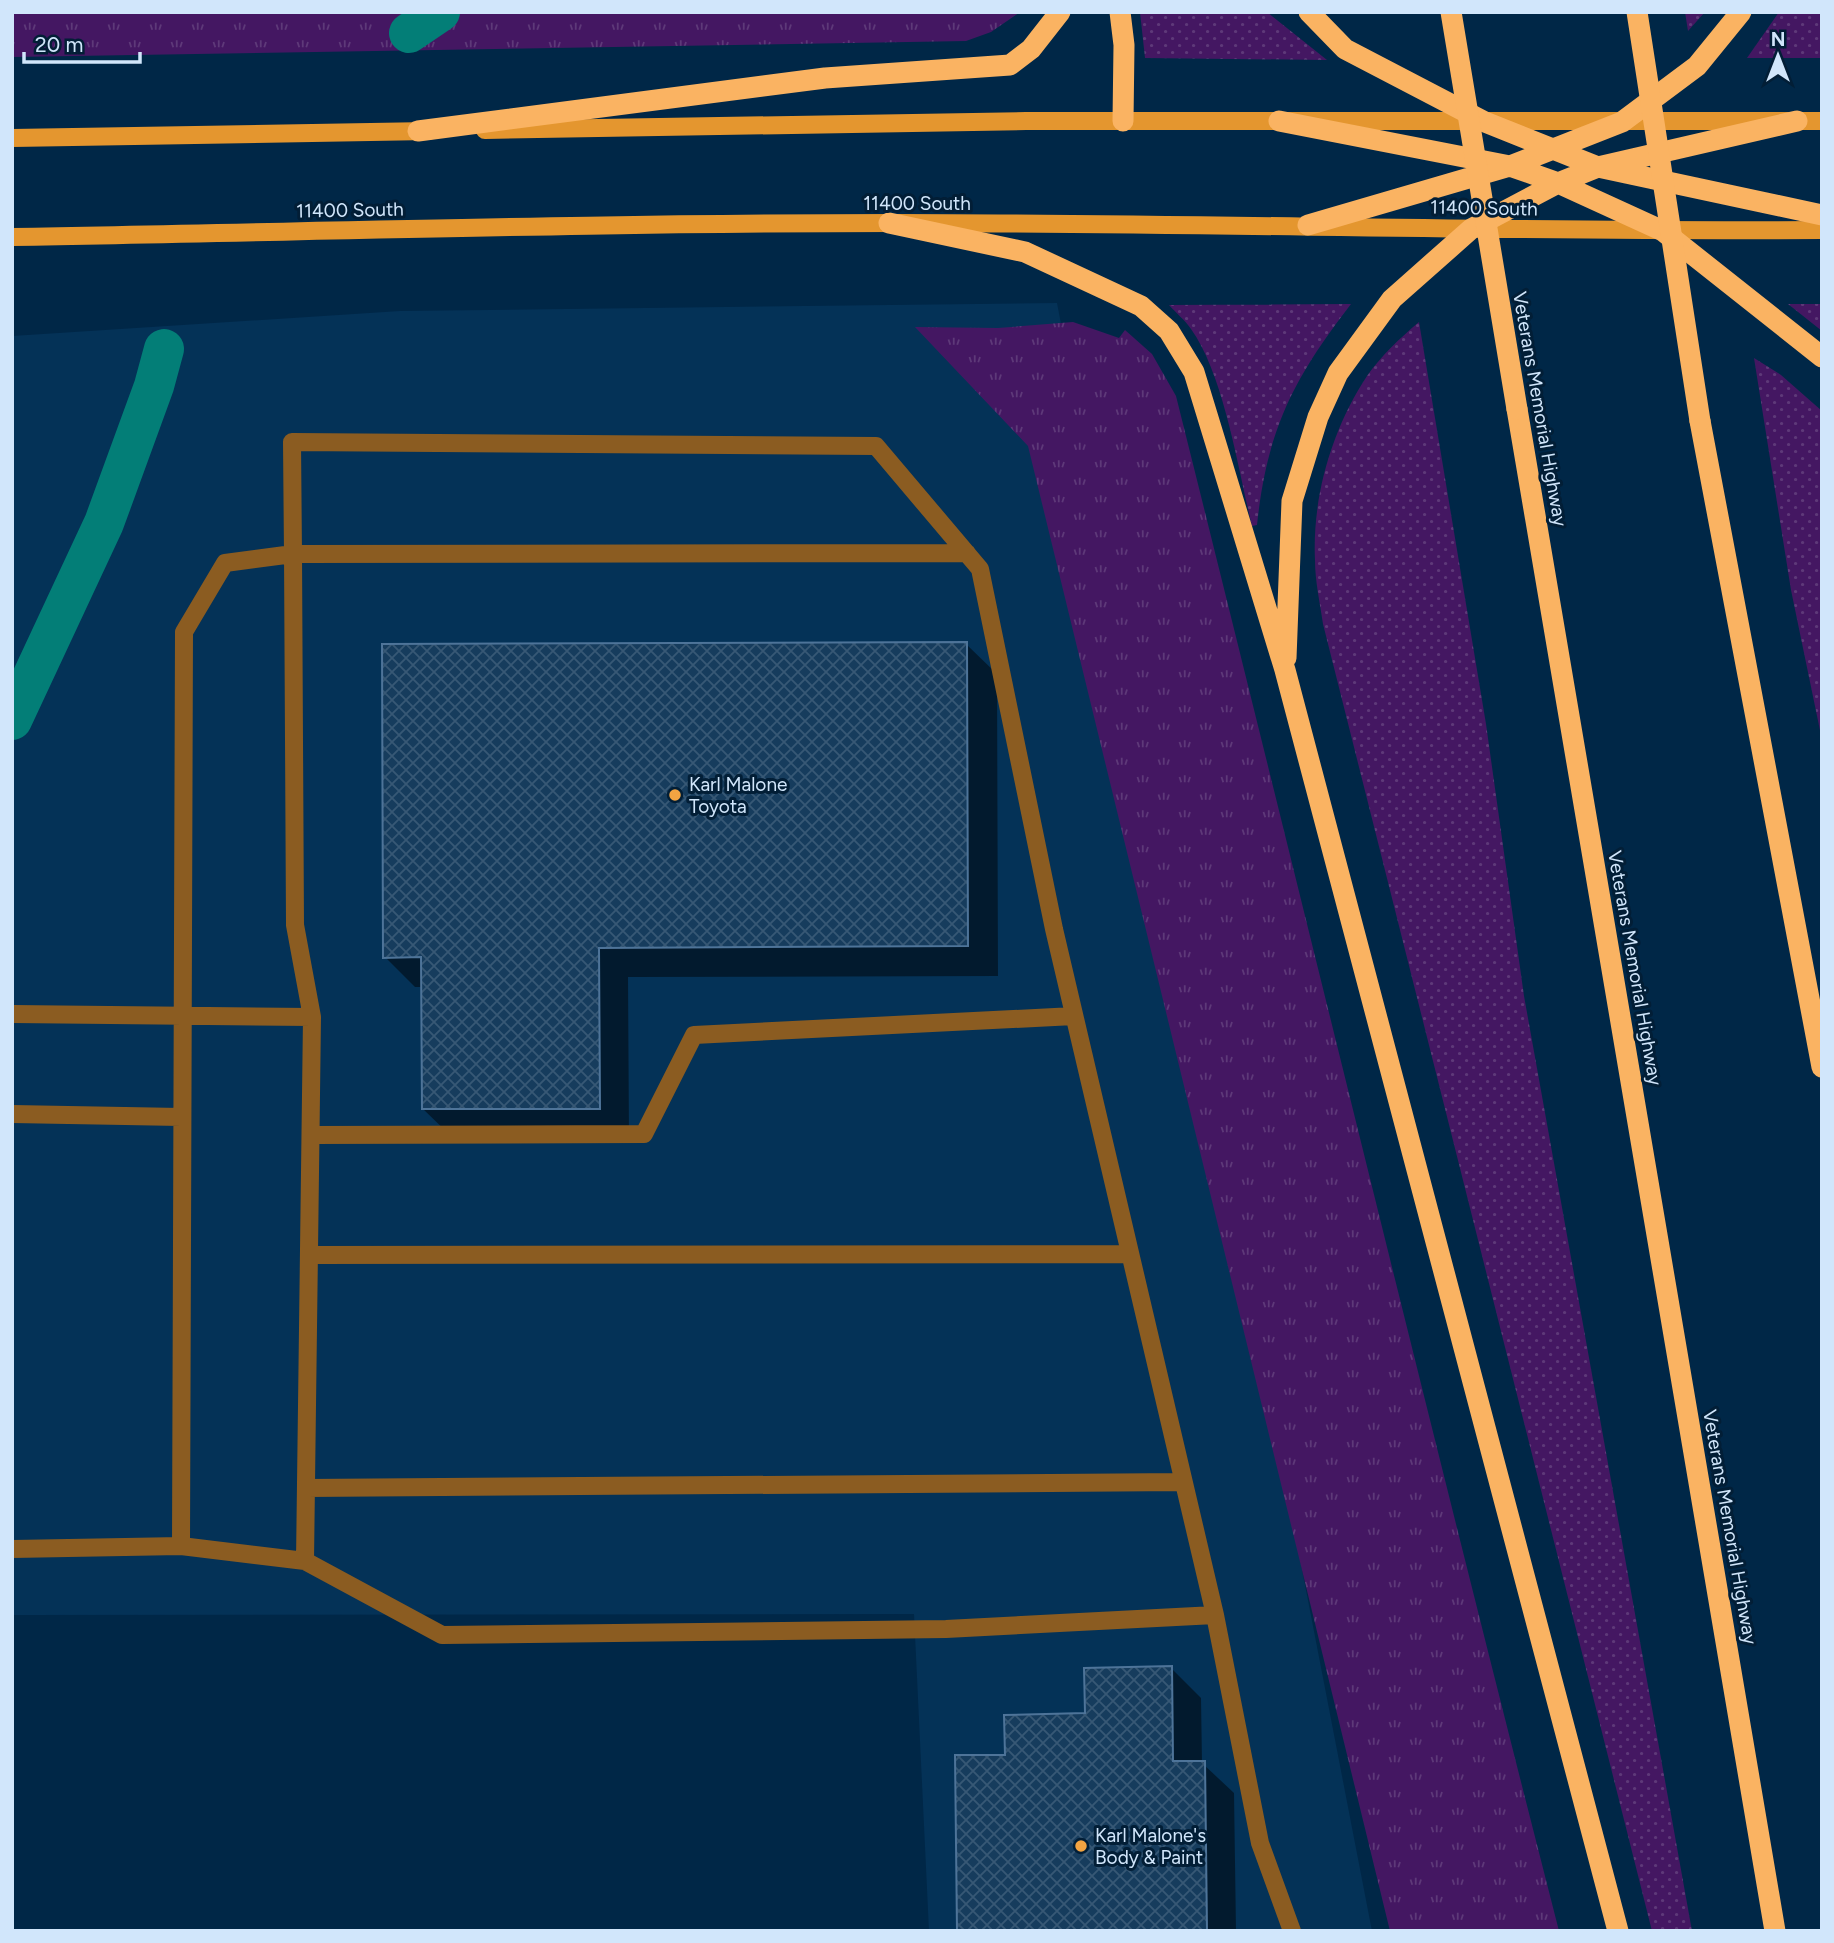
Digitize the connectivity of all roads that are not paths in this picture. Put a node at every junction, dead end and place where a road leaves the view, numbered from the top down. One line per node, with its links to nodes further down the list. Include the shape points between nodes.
1 (1060, 12): 13 (highway, via 1031,49 1010,65 825,78)
2 (1120, 12): 7 (highway)
3 (1309, 12): 11 (highway, via 1345,49)
4 (1451, 12): 48 (highway, Veterans Memorial Highway, bridge)
5 (1637, 12): 34 (highway, bridge, via 1700,421)
6 (1741, 12): 12 (highway, via 1697,66)
7 (1123, 121): 8 (main road); 13 (main road)
8 (1279, 121): 11 (main road); 16 (highway)
9 (1797, 121): 10 (main road); 12 (main road); 17 (highway)
10 (1822, 121)
11 (1485, 122): 12 (main road); 15 (highway)
12 (1622, 122): 15 (highway)
13 (418, 131): 14 (main road)
14 (12, 138)
15 (1555, 149): 16 (highway); 17 (highway)
16 (1510, 166): 18 (highway); 21 (highway)
17 (1598, 167): 18 (highway); 19 (highway)
18 (1558, 183): 22 (highway); 24 (highway)
19 (1822, 215)
20 (889, 223): 21 (main road, 11400 South); 25 (main road, 11400 South); 29 (highway, via 1025,253 1141,306 1169,331 1194,372)
21 (1308, 225): 22 (main road, 11400 South)
22 (1471, 229): 24 (main road, 11400 South); 29 (highway, via 1392,299 1338,373 1318,417 1292,501)
23 (1822, 230): 24 (main road, 11400 South)
24 (1663, 231): 26 (highway)
25 (12, 237)
26 (1822, 357)
27 (967, 553): 28 (lane); 28 (lane, via 876,446 292,442); 32 (lane, via 980,569)
28 (293, 554): 31 (lane, via 225,563 184,632); 33 (lane, via 295,925)
29 (1285, 670): 47 (highway)
30 (12, 1014): 31 (lane)
31 (181, 1016): 33 (lane); 36 (lane)
32 (1074, 1016): 37 (lane, via 694,1035 644,1134); 38 (lane)
33 (312, 1017): 37 (lane)
34 (1822, 1067)
35 (12, 1114): 36 (lane)
36 (181, 1117): 42 (lane)
37 (311, 1135): 39 (lane)
38 (1130, 1254): 39 (lane); 40 (lane)
39 (309, 1255): 41 (lane)
40 (1184, 1482): 41 (lane); 45 (lane)
41 (306, 1488): 44 (lane)
42 (181, 1546): 43 (lane); 44 (lane)
43 (12, 1549)
44 (305, 1561): 45 (lane, via 442,1635 946,1629)
45 (1215, 1615): 46 (lane, via 1260,1843)
46 (1290, 1929)
47 (1618, 1931)
48 (1776, 1931)

